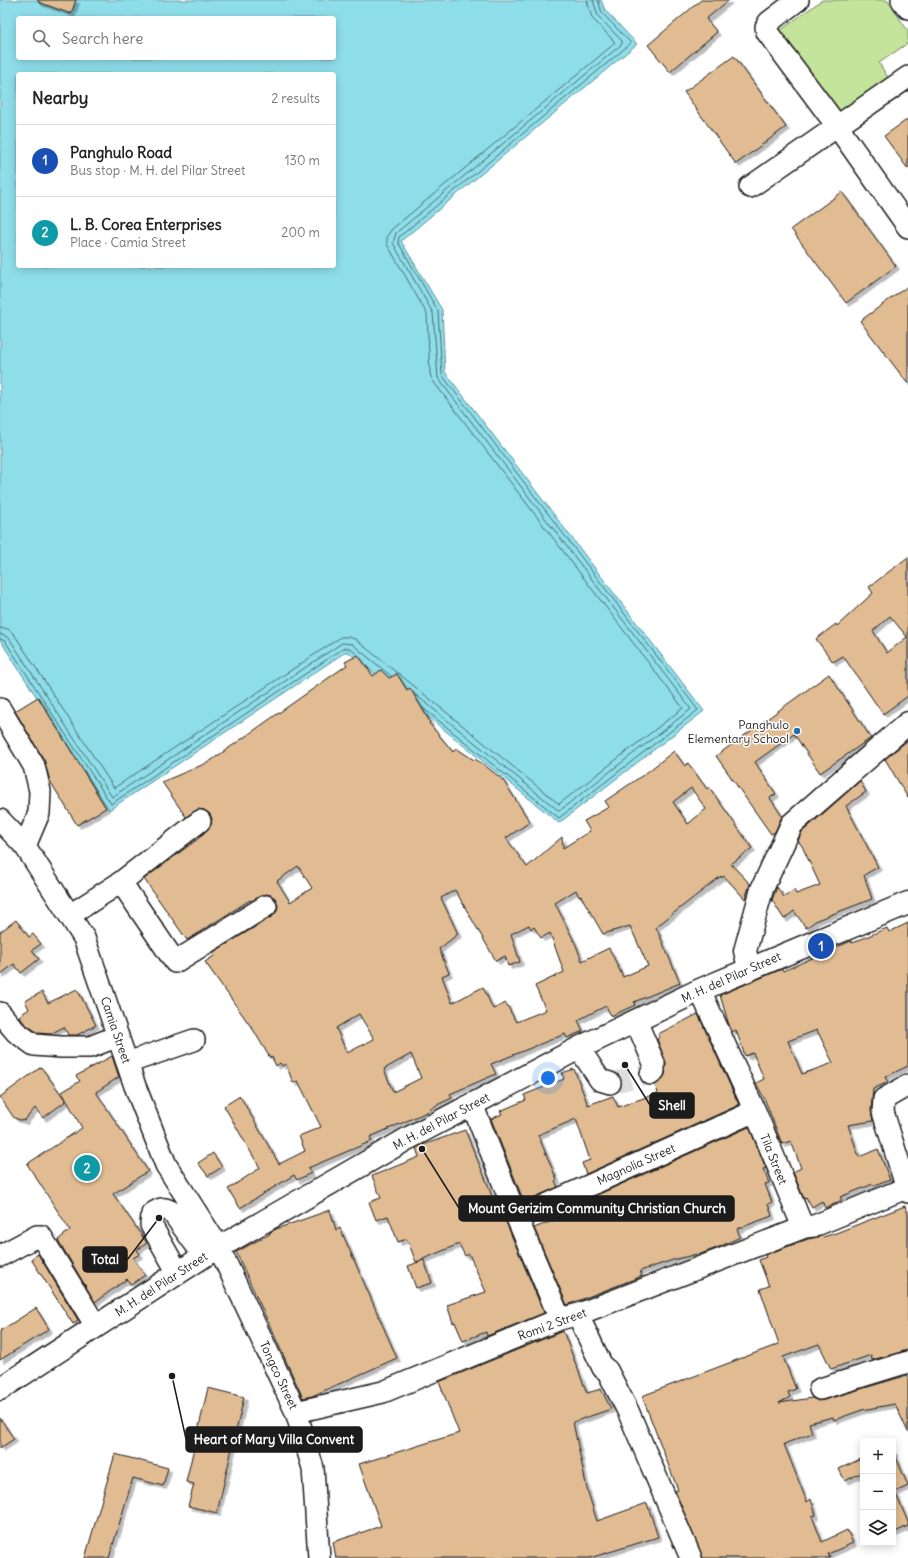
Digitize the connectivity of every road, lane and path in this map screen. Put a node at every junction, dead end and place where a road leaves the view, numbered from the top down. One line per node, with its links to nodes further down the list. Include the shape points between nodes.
1 (798, 0): 5 (street, via 769,22 767,32)
2 (902, 0): 3 (street)
3 (908, 8)
4 (908, 77): 5 (street)
5 (837, 126): 6 (street); 7 (street)
6 (750, 187)
7 (908, 227)
8 (0, 710): 12 (street, via 34,766 40,791 39,813)
9 (908, 723): 17 (main road, via 792,824 762,889 745,951)
10 (0, 820): 12 (street, Camia Street)
11 (200, 821): 13 (street)
12 (25, 846): 16 (street, Camia Street)
13 (121, 882): 15 (street, via 175,962); 16 (street)
14 (908, 904): 17 (main road, M. H. del Pilar Street)
15 (266, 906)
16 (70, 915): 21 (street, Camia Street, via 84,938)
17 (749, 968): 18 (main road, M. H. del Pilar Street)
18 (700, 990): 20 (main road, M. H. del Pilar Street); 29 (street, Tila Street)
19 (0, 1013): 21 (street, via 16,1032 34,1045 90,1046)
20 (636, 1021): 23 (main road, M. H. del Pilar Street); 25 (street, via 654,1063 654,1071)
21 (118, 1036): 24 (street, Camia Street)
22 (194, 1040): 24 (street)
23 (579, 1048): 26 (street, via 600,1080); 28 (main road, M. H. del Pilar Street)
24 (127, 1063): 33 (street, Camia Street, via 166,1165)
25 (651, 1074)
26 (610, 1083)
27 (908, 1085): 30 (street, via 884,1099 883,1105)
28 (472, 1104): 31 (street); 33 (main road, M. H. del Pilar Street)
29 (755, 1111): 31 (street, Magnolia Street); 32 (street, Tila Street)
30 (907, 1190): 32 (street, via 814,1226)
31 (517, 1218): 36 (street)
32 (805, 1227): 36 (street, Romi 2 Street)
33 (211, 1252): 35 (main road, M. H. del Pilar Street); 35 (street, via 166,1208 152,1214 151,1225); 41 (street, Tongco Street)
34 (0, 1256): 37 (street, via 41,1236)
35 (178, 1273): 37 (main road, M. H. del Pilar Street)
36 (570, 1317): 41 (street, Romi 2 Street, via 383,1392); 43 (street, via 583,1326 628,1411)
37 (96, 1326): 39 (main road, M. H. del Pilar Street)
38 (908, 1362): 40 (street)
39 (0, 1389)
40 (820, 1389)
41 (296, 1412): 42 (street, Tongco Street, via 313,1468)
42 (319, 1558)
43 (691, 1558)

